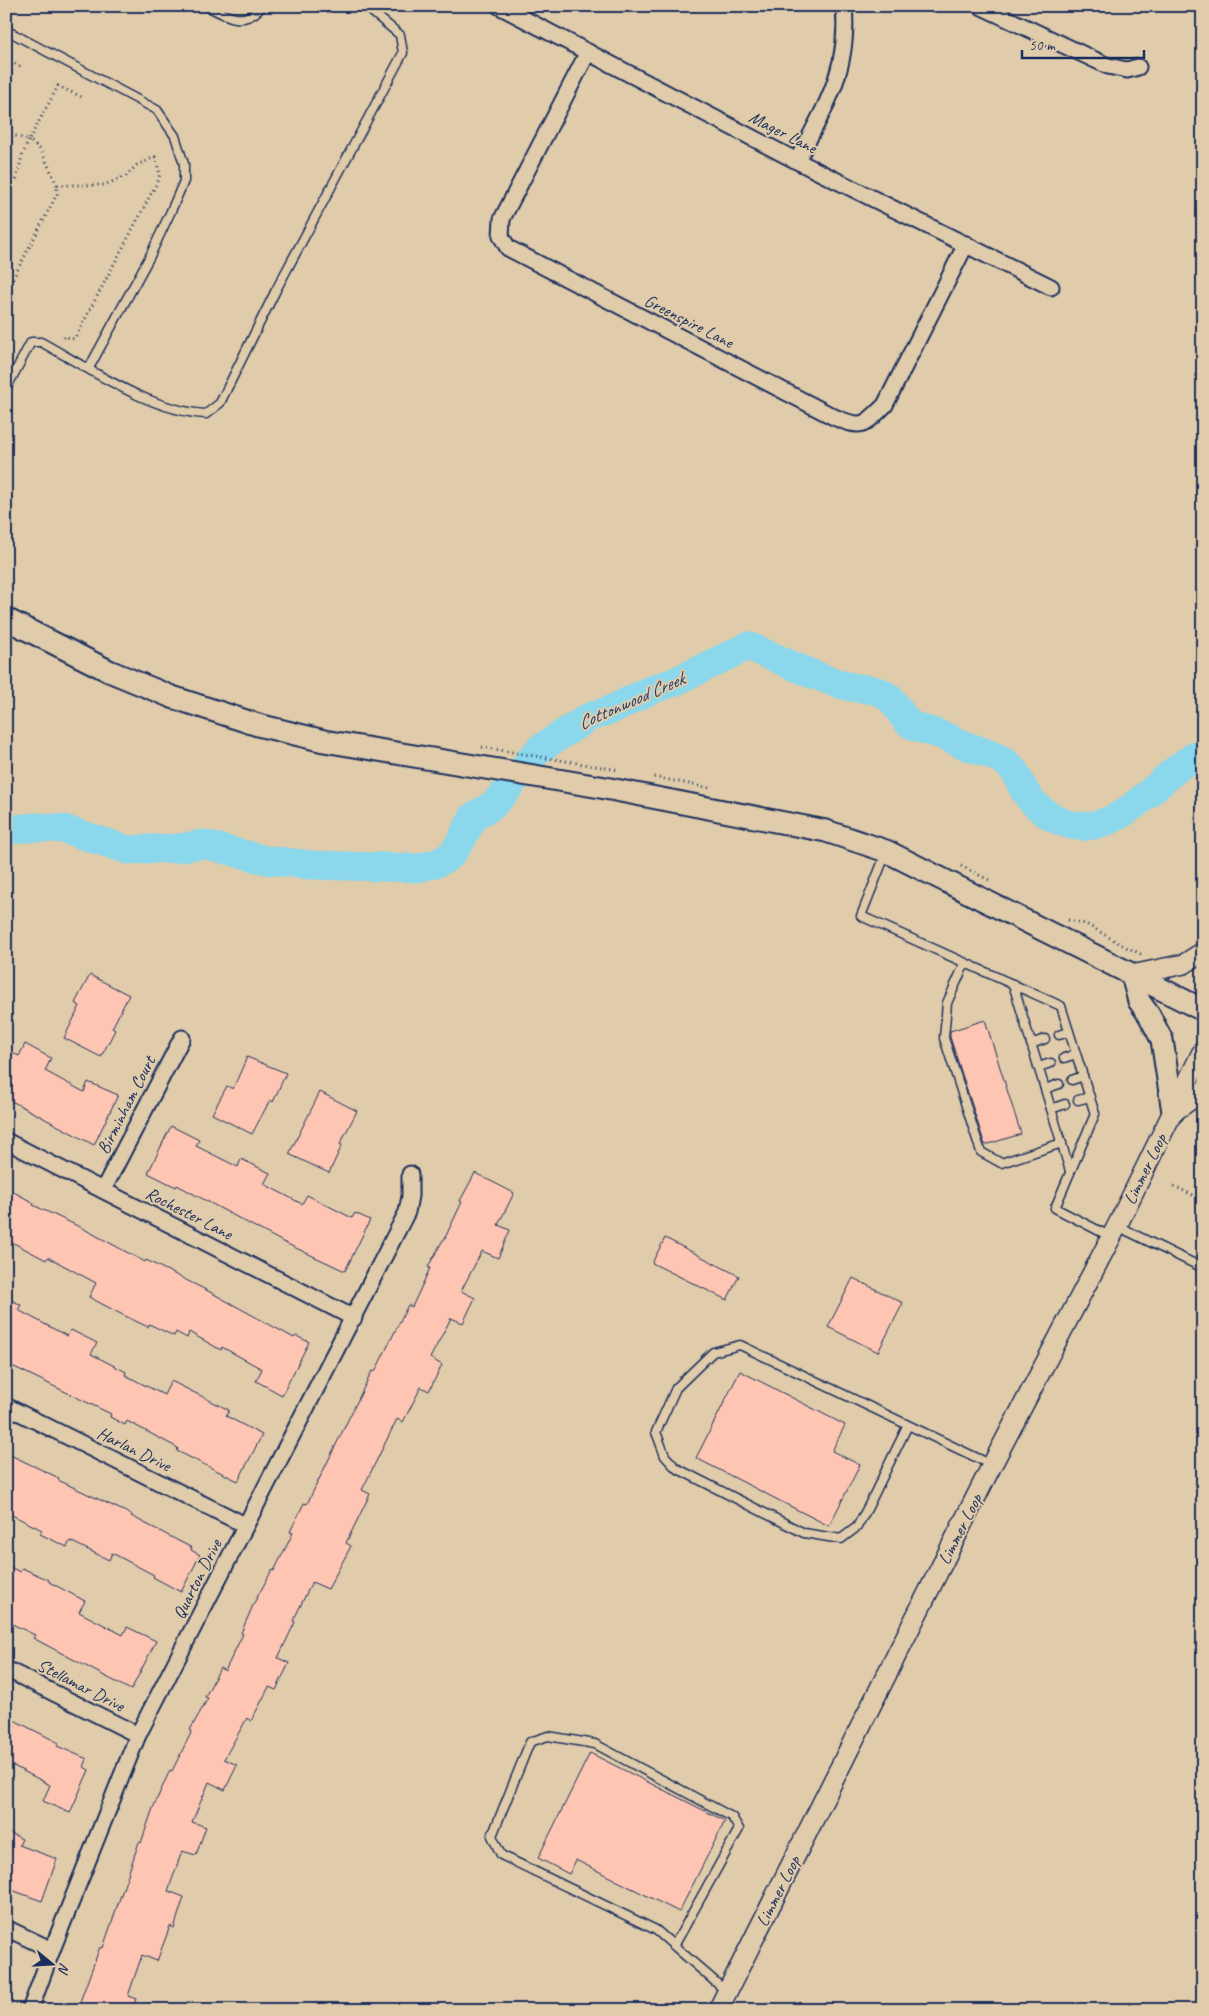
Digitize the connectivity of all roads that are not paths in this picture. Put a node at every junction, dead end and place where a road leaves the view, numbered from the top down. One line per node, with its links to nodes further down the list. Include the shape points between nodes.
1 (207, 6): 2 (lane, via 226,16 247,19)
2 (262, 6)
3 (365, 6): 13 (lane, via 400,35 403,53 276,290 220,403 206,414 190,413 146,399)
4 (500, 6): 8 (street, Mager Lane)
5 (844, 6): 10 (street, via 846,24 836,85)
6 (980, 6): 9 (street, via 1108,66 1127,70)
7 (6, 30): 13 (lane, via 157,110 175,136 184,164 184,181 171,211)
8 (588, 52): 10 (street, Mager Lane); 11 (street, Greenspire Lane, via 502,219 501,236 508,248 826,413 854,425 869,421 885,405)
9 (1138, 67)
10 (797, 161): 11 (street, Mager Lane)
11 (966, 244): 12 (street, Mager Lane)
12 (1051, 287)
13 (89, 368): 14 (lane, via 41,342 31,342)
14 (6, 389)
15 (6, 619): 16 (main road, via 109,671 258,726 324,741 482,753 600,787 806,826)
16 (886, 851): 18 (lane, via 861,916); 19 (main road)
17 (1203, 952): 19 (street, via 1184,964)
18 (965, 963): 20 (lane); 43 (lane, via 947,1003 944,1038 981,1152 1002,1163)
19 (1132, 975): 21 (main road); 41 (main road, via 1138,1001 1162,1040)
20 (1013, 984): 22 (lane, via 1061,1006); 26 (lane)
21 (1203, 1010)
22 (1069, 1032): 23 (lane); 28 (lane)
23 (1059, 1035)
24 (182, 1038): 46 (street, Birminham Court)
25 (1045, 1039): 26 (lane)
26 (1031, 1044): 31 (lane)
27 (1203, 1050): 41 (street, Limmer Loop)
28 (1076, 1054): 29 (lane); 32 (lane)
29 (1064, 1058)
30 (1051, 1063): 31 (lane)
31 (1038, 1067): 35 (lane)
32 (1083, 1076): 33 (lane); 37 (lane)
33 (1072, 1080)
34 (1058, 1084): 35 (lane)
35 (1045, 1089): 40 (lane)
36 (1203, 1091): 41 (street)
37 (1090, 1096): 38 (lane); 44 (lane, via 1095,1114)
38 (1078, 1100)
39 (1065, 1104): 40 (lane)
40 (1051, 1109): 43 (lane)
41 (1173, 1112): 47 (street, Limmer Loop)
42 (6, 1141): 46 (street, Rochester Lane)
43 (1062, 1143): 44 (lane)
44 (1070, 1171): 47 (lane, via 1055,1208)
45 (410, 1174): 49 (street, Quarton Drive, via 407,1212)
46 (103, 1190): 49 (street, Rochester Lane)
47 (1114, 1232): 48 (lane); 52 (street, Limmer Loop)
48 (1203, 1268)
49 (354, 1318): 53 (street, Quarton Drive)
50 (6, 1406): 53 (street, Harlan Drive)
51 (908, 1425): 51 (lane, via 740,1344 713,1352 676,1388 656,1432 665,1456 676,1468 804,1533 841,1539 856,1527); 52 (lane)
52 (992, 1465): 59 (street, Limmer Loop)
53 (246, 1525): 55 (street, Quarton Drive)
54 (6, 1669): 55 (street, Stellamar Drive)
55 (138, 1735): 58 (street, Quarton Drive)
56 (6, 1928): 58 (street)
57 (674, 1946): 57 (lane, via 656,1930 501,1855 492,1836 530,1742 548,1736 595,1744 732,1817 739,1829); 59 (lane)
58 (52, 1950): 60 (street, Quarton Drive)
59 (727, 1992): 61 (street, Limmer Loop)
60 (30, 2010)
61 (718, 2010)

